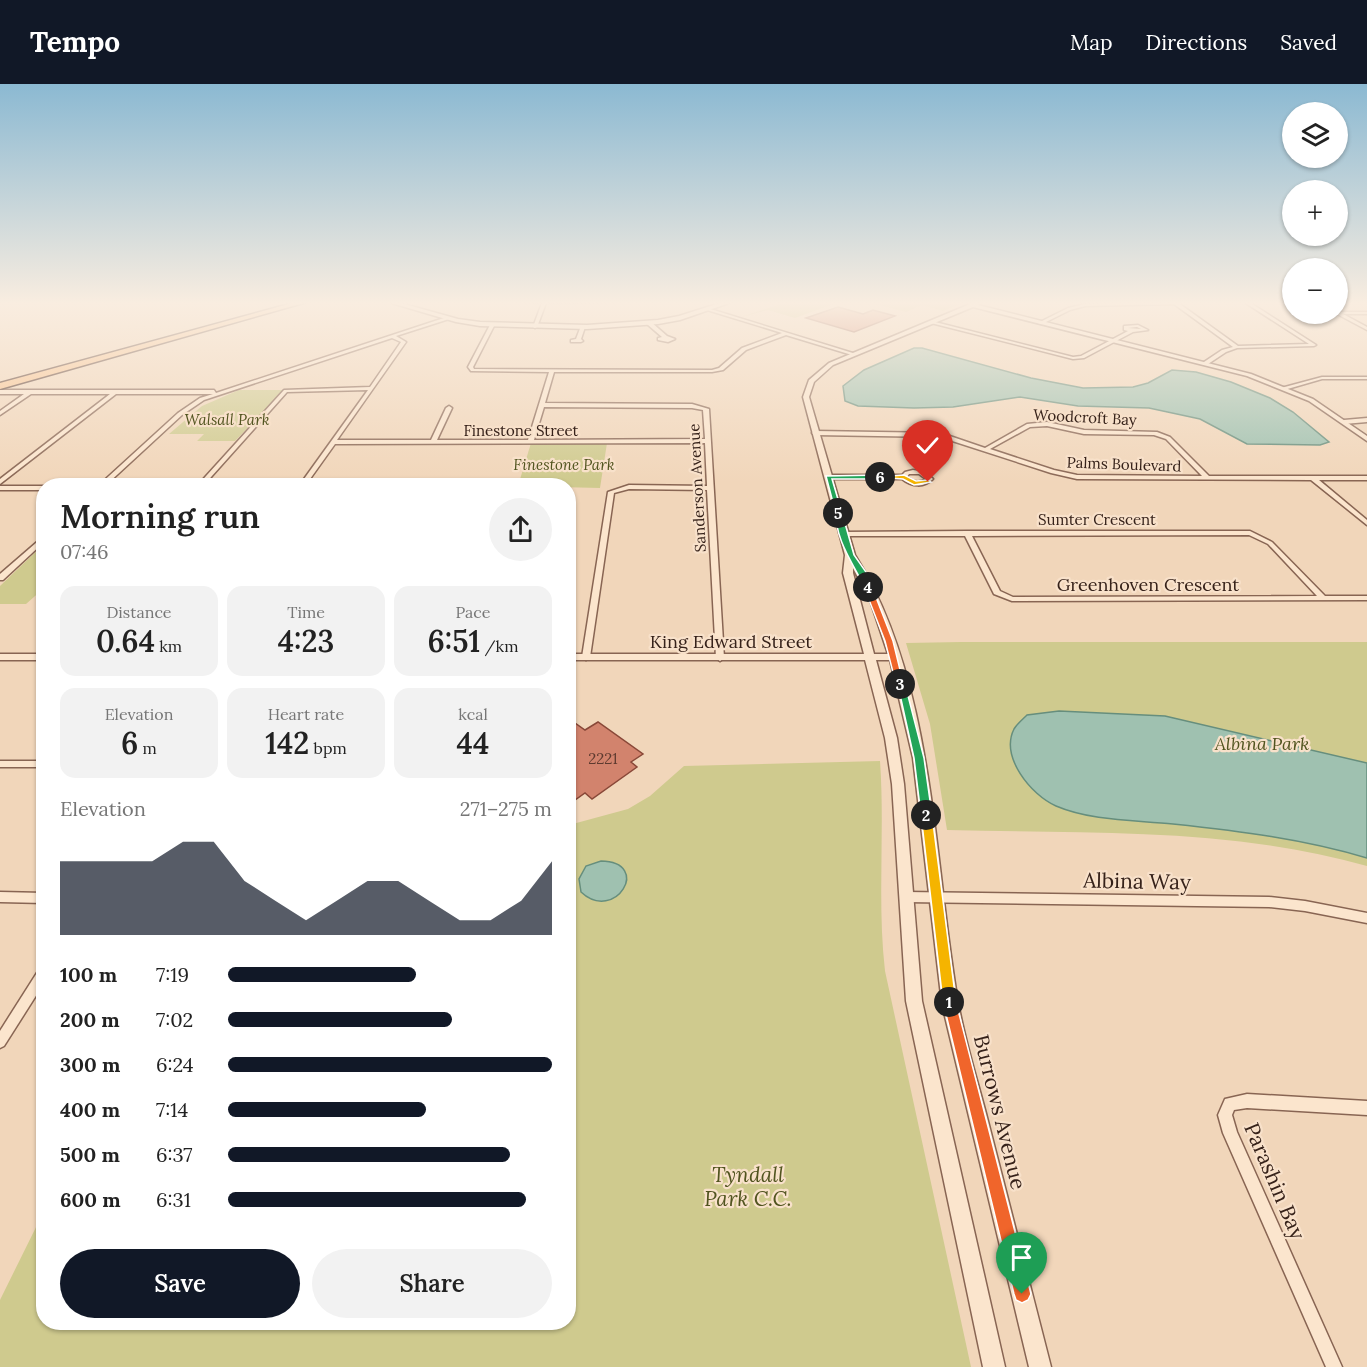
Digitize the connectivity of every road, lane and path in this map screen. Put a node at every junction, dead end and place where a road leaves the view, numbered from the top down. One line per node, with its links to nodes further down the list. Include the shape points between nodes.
1 (56, 362): 9 (main road)
2 (89, 362): 11 (main road)
3 (313, 362): 21 (street)
4 (390, 362): 16 (street)
5 (474, 362): 12 (street, via 470,369 478,371)
6 (728, 362): 12 (street, via 716,371)
7 (838, 362): 27 (street, Burrows Avenue, via 824,369 807,388)
8 (1201, 362): 10 (street)
9 (52, 363): 11 (main road); 13 (main road)
10 (1206, 363): 17 (street)
11 (63, 369): 15 (main road)
12 (552, 371): 22 (street)
13 (0, 377)
14 (1367, 378): 17 (street, via 1322,378)
15 (0, 386)
16 (372, 388): 30 (street); 37 (street, via 286,391)
17 (1284, 388): 26 (street)
18 (0, 392): 19 (street)
19 (31, 392): 20 (street); 24 (street)
20 (115, 392): 21 (street); 42 (street)
21 (220, 392): 36 (street, via 187,409)
22 (542, 405): 29 (street, Sanderson Avenue, via 698,406 707,411); 32 (street)
23 (450, 408): 31 (street)
24 (0, 413)
25 (1367, 420): 26 (street)
26 (1344, 422): 28 (street)
27 (815, 433): 33 (street, Palms Boulevard, via 926,433); 34 (street, Burrows Avenue)
28 (1367, 438)
29 (708, 441): 32 (street, Finestone Street); 45 (street, Sanderson Avenue)
30 (334, 442): 31 (street, Finestone Street); 38 (street)
31 (433, 442): 32 (street, Finestone Street)
32 (530, 442)
33 (987, 449): 39 (street, Palms Boulevard, via 1077,477); 39 (street, Woodcroft Bay, via 1029,425 1047,424 1084,432 1155,433 1168,438)
34 (828, 477): 35 (street); 48 (street, Burrows Avenue)
35 (904, 477)
36 (110, 478)
37 (207, 478)
38 (308, 478)
39 (1208, 478): 40 (street, Palms Boulevard)
40 (1313, 478): 41 (street, Palms Boulevard); 46 (street)
41 (1367, 478)
42 (0, 482)
43 (0, 488): 44 (street)
44 (36, 488)
45 (711, 488): 57 (street, via 629,487 611,492); 59 (street, Sanderson Avenue)
46 (1367, 523)
47 (967, 533): 48 (street, Sumter Crescent); 52 (street, Sumter Crescent, via 1250,533 1269,543); 52 (street, Greenhoven Crescent, via 998,592 1012,599)
48 (844, 534): 50 (street, Burrows Avenue)
49 (36, 545): 51 (street)
50 (850, 555): 58 (street, Burrows Avenue, via 862,572); 60 (street, Burrows Avenue, via 848,573)
51 (0, 578)
52 (1324, 598): 53 (street, Greenhoven Crescent)
53 (1367, 598)
54 (0, 657): 55 (street)
55 (36, 657)
56 (576, 657): 57 (street, King Edward Street)
57 (586, 657): 59 (street, King Edward Street)
58 (893, 657): 60 (street, King Edward Street); 66 (street, Burrows Avenue, via 919,758)
59 (720, 658): 60 (street, King Edward Street)
60 (869, 658): 64 (street, Burrows Avenue, via 891,738 898,783)
61 (0, 764): 62 (street)
62 (36, 764)
63 (0, 897): 65 (street)
64 (906, 897): 66 (street, Albina Way); 71 (street, Burrows Avenue, via 914,1000)
65 (36, 898)
66 (937, 898): 67 (street, Albina Way, via 1269,902); 72 (street, Burrows Avenue, via 950,1004)
67 (1367, 918)
68 (36, 985): 69 (street)
69 (0, 1042)
70 (1367, 1108): 73 (street, Parashin Bay, via 1246,1101 1230,1104 1225,1115)
71 (994, 1367)
72 (1040, 1367)
73 (1334, 1367)

